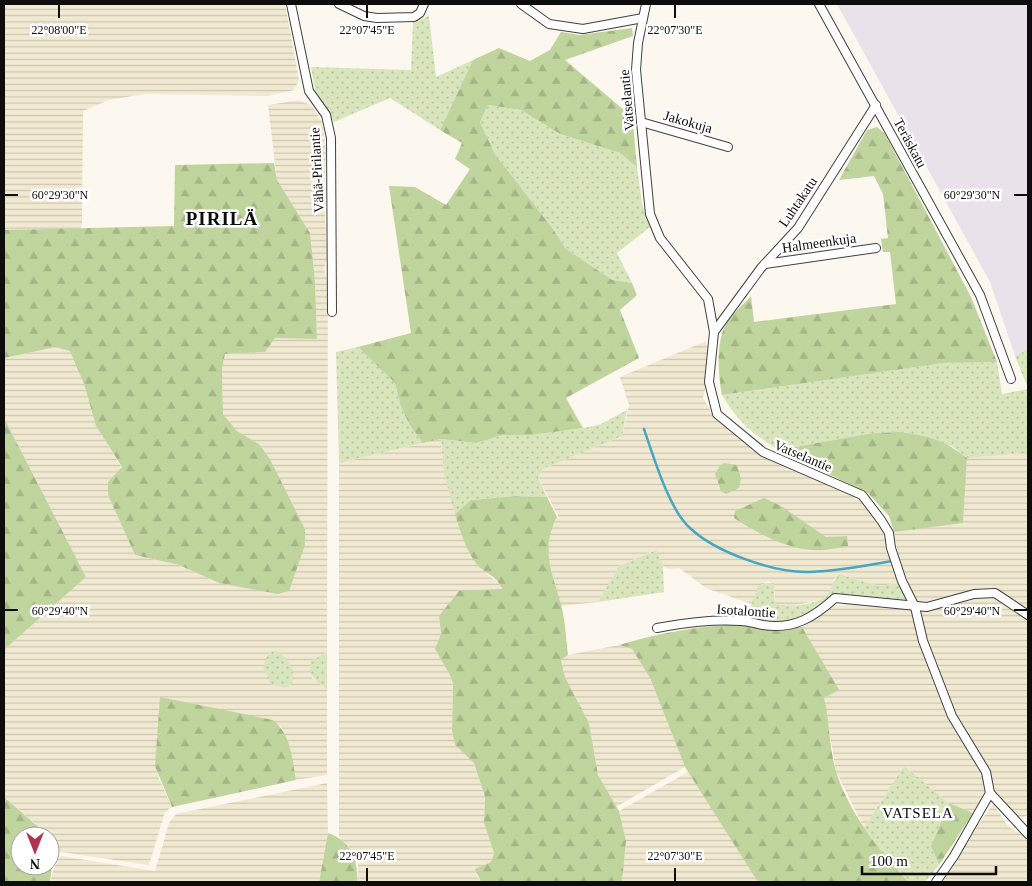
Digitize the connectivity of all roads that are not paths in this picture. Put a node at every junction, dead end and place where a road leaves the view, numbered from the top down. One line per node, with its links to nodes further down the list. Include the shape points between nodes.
1 (291, 4): 13 (street, Vähä-Pirilantie, via 309,91 326,115 331,138)
2 (339, 4): 3 (street, via 364,16 378,18 414,17)
3 (424, 4)
4 (521, 4): 7 (street, via 549,24 584,29)
5 (646, 4): 7 (street, Vatselantie)
6 (819, 4): 8 (street, Teräskatu)
7 (643, 18): 9 (street, Vatselantie, via 636,70)
8 (876, 105): 12 (street, Luhtakatu, via 798,228); 15 (street, Teräskatu, via 980,295)
9 (641, 122): 10 (street, Jakokuja); 14 (street, Vatselantie, via 650,214 660,238 708,298)
10 (728, 147)
11 (876, 248): 12 (street, Halmeenkuja)
12 (765, 264): 14 (street, Luhtakatu)
13 (332, 312)
14 (714, 332): 16 (street, Vatselantie, via 709,382 717,414 763,452 862,494 889,534 902,581)
15 (1011, 379)
16 (915, 607): 17 (street, Isotalontie, via 927,607 974,594 995,594); 18 (street, Isotalontie, via 835,598 814,617 789,625 697,621); 19 (street, Vatselantie, via 952,716 986,772)
17 (1028, 615)
18 (657, 628)
19 (990, 793): 20 (street); 21 (street)
20 (1028, 834)
21 (936, 882)

